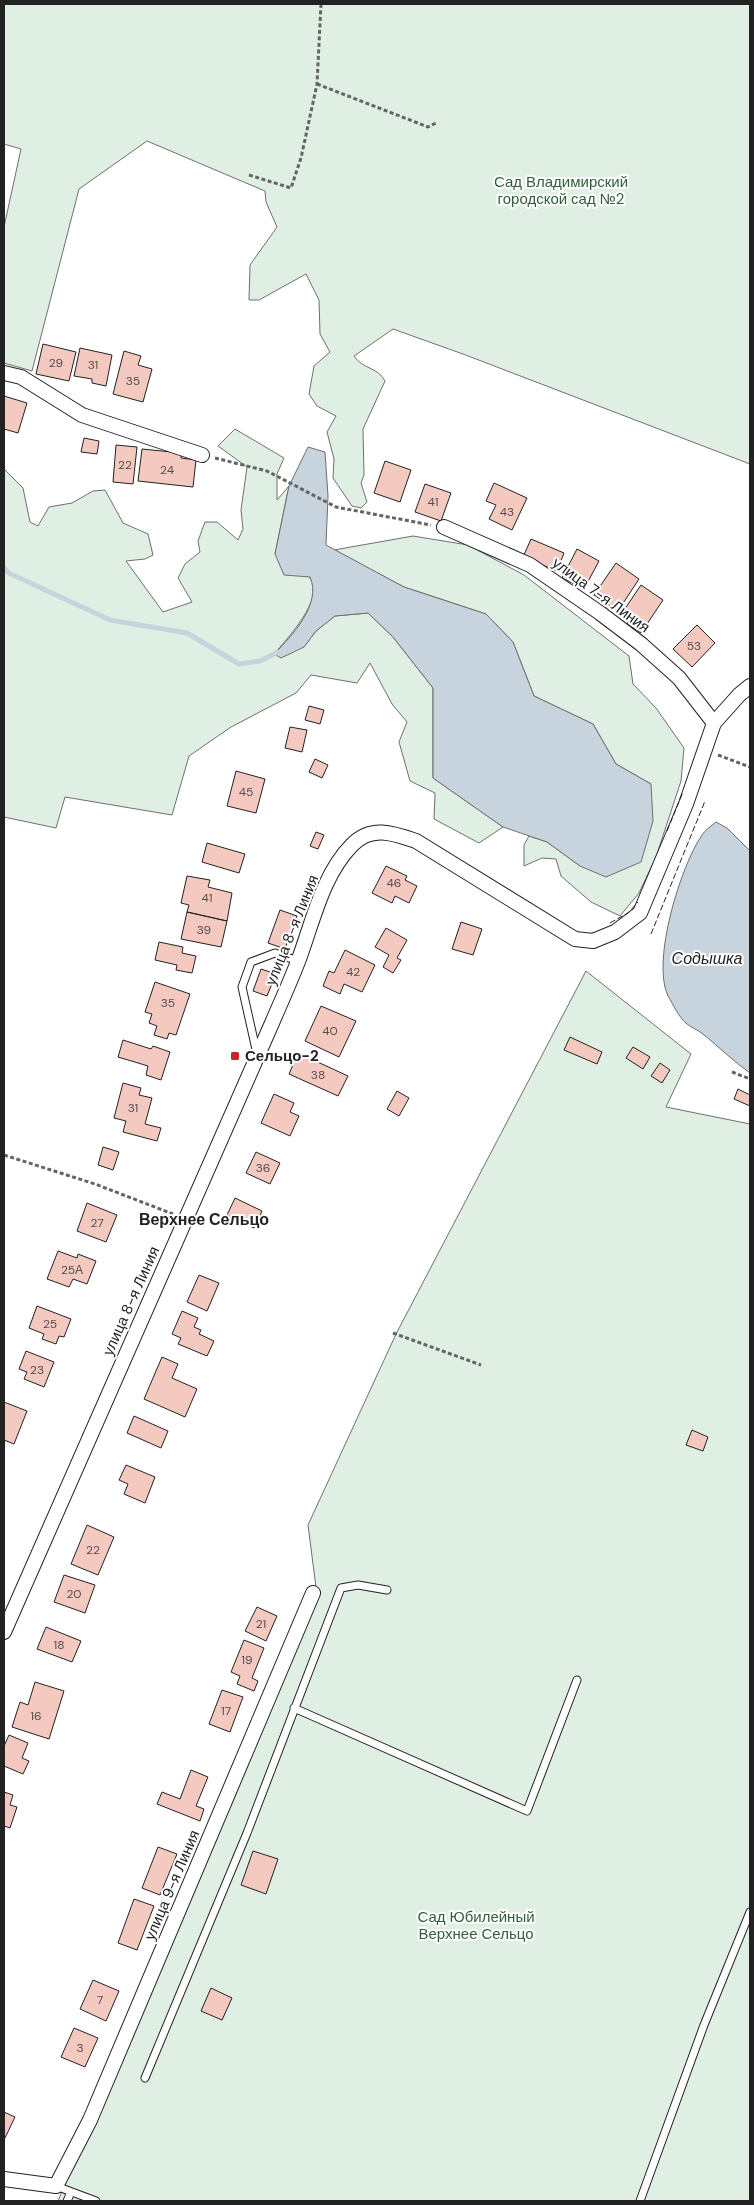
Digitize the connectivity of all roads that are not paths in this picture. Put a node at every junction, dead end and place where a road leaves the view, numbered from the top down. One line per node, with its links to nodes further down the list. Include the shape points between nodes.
1 (4, 373): 2 (street, via 21,378 82,415)
2 (202, 455)
3 (444, 527): 5 (street, улица 7-я Линия, via 530,565 600,613 679,678)
4 (750, 686): 5 (street)
5 (714, 723): 6 (street, улица 8-я Линия, via 686,804 640,913 615,932 594,941 575,939 416,841 374,831 349,847 334,869)
6 (298, 961): 7 (street, улица 8-я Линия); 7 (lane, via 276,953 251,962 242,987)
7 (258, 1055): 10 (street, улица 8-я Линия)
8 (387, 1590): 12 (lane, via 358,1585 341,1588)
9 (313, 1593): 16 (street, улица 9-я Линия, via 90,2120)
10 (4, 1632)
11 (577, 1680): 12 (lane, via 527,1811)
12 (294, 1708): 14 (lane, via 247,1833)
13 (750, 1912): 20 (lane, via 704,2025)
14 (145, 2078)
15 (4, 2179): 16 (street)
16 (56, 2186): 17 (lane)
17 (71, 2192): 18 (lane); 19 (lane)
18 (68, 2201)
19 (96, 2201)
20 (640, 2201)

